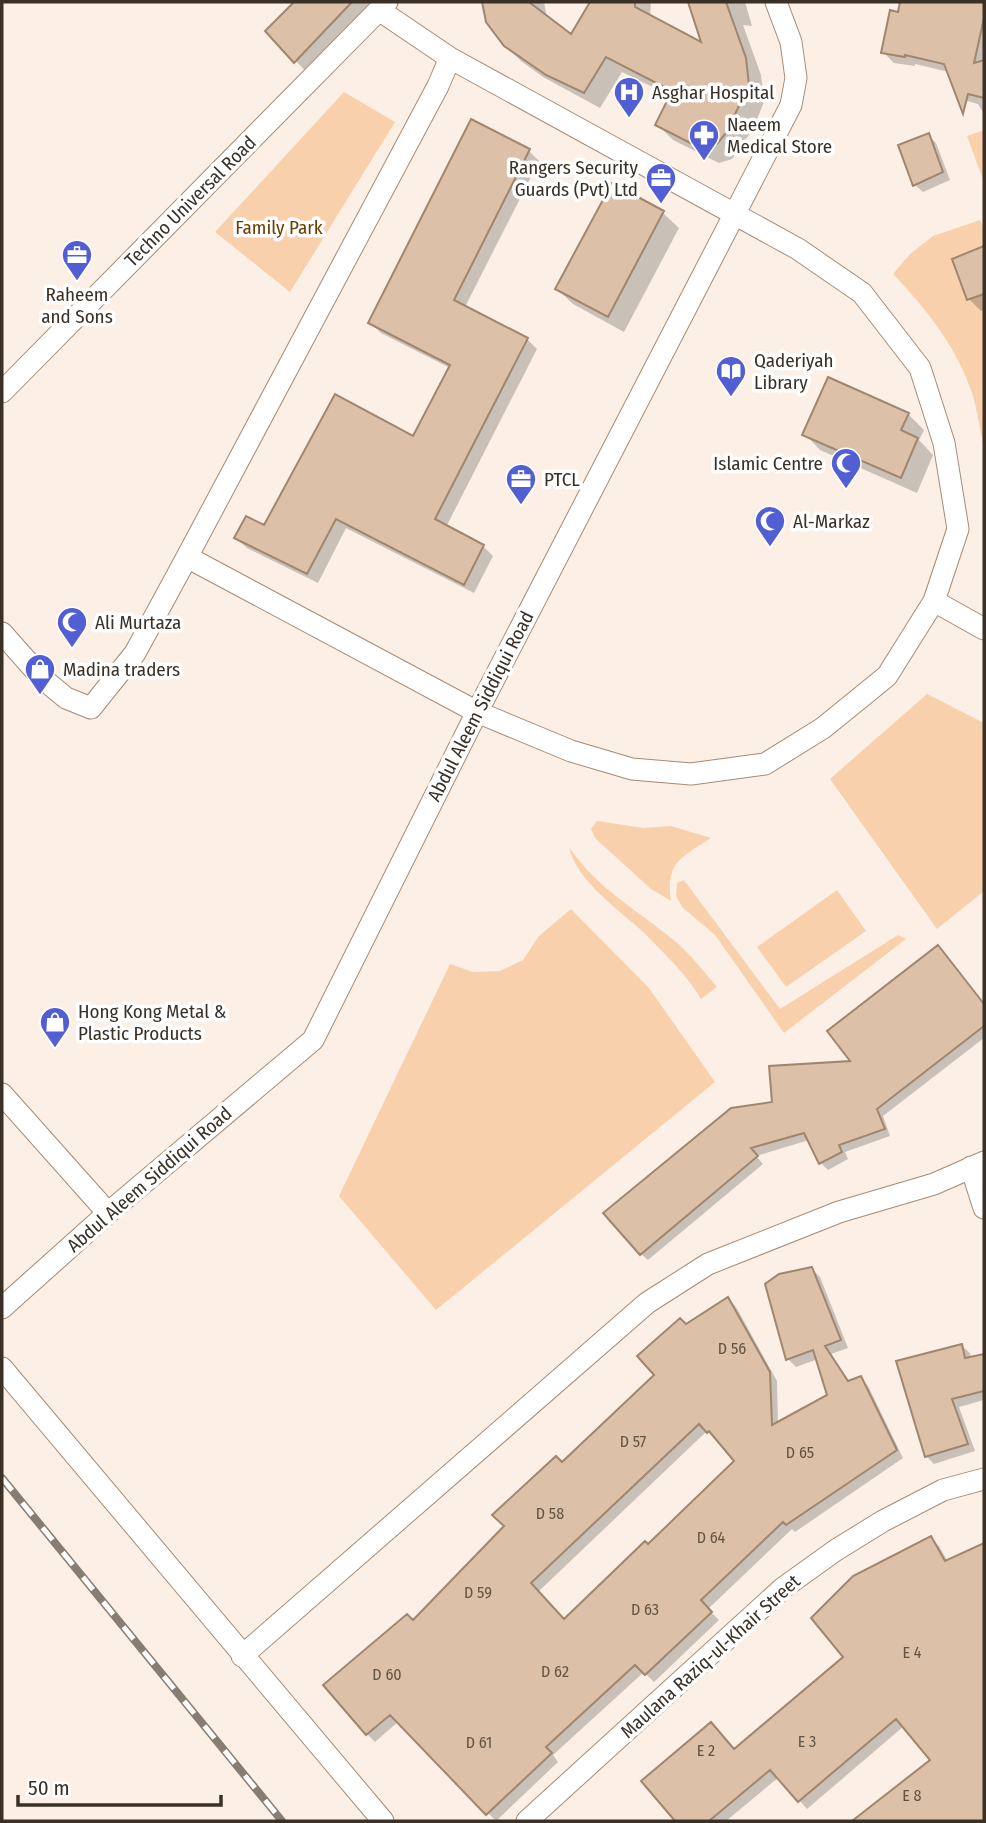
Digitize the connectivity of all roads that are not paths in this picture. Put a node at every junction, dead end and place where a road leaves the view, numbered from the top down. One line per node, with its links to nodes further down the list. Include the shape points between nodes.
1 (776, 2): 4 (street, Abdul Aleem Siddiqui Road, via 791,42 796,78 791,105)
2 (383, 6): 3 (street); 5 (street, Techno Universal Road)
3 (450, 58): 4 (street); 6 (street)
4 (734, 214): 7 (street, via 798,249 862,293 920,368 944,443 958,529); 10 (street, Abdul Aleem Siddiqui Road)
5 (2, 392)
6 (187, 557): 9 (street, via 135,653 90,708 66,698 42,678); 10 (street)
7 (934, 601): 8 (street); 10 (street, via 887,676 823,728 765,764 691,774 632,769 571,751)
8 (984, 629)
9 (2, 634)
10 (477, 712): 14 (street, Abdul Aleem Siddiqui Road, via 313,1040)
11 (2, 1094): 14 (street)
12 (978, 1164): 13 (street); 18 (street, via 708,1264 647,1303)
13 (984, 1208)
14 (108, 1213): 15 (street, Abdul Aleem Siddiqui Road)
15 (2, 1308)
16 (2, 1368): 18 (street)
17 (984, 1479): 20 (street, Maulana Raziq-ul-Khair Street, via 943,1490 883,1521 783,1588)
18 (242, 1656): 19 (street)
19 (383, 1821)
20 (527, 1821)

